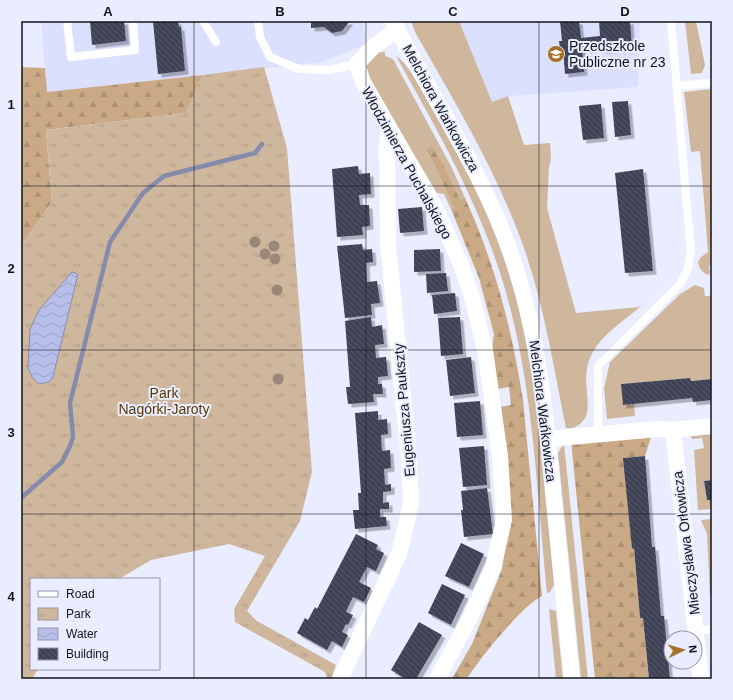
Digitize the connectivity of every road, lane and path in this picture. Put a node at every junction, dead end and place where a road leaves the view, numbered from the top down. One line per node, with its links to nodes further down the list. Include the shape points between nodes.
1 (67, 21): 2 (lane, via 71,57 135,50)
2 (133, 21)
3 (203, 21): 7 (lane)
4 (258, 21): 8 (lane, via 260,37 270,57 299,68 329,70)
5 (671, 21): 10 (lane)
6 (396, 24): 8 (street); 15 (street, Melchiora Wańkowicza, via 417,67 482,182 508,245 537,351)
7 (216, 42)
8 (357, 64): 11 (street, Włodzimierza Puchalskiego, via 363,82)
9 (712, 83): 10 (lane)
10 (676, 86): 14 (lane, via 691,252 681,283 598,366)
11 (389, 127): 17 (street, Eugeniusza Paukszty, via 388,244 411,504 399,554); 18 (street, Włodzimierza Puchalskiego, via 436,209 460,262 472,297 485,350 500,456 504,520 494,568)
12 (712, 426): 13 (street)
13 (673, 430): 14 (street); 16 (street, Mieczysława Orłowicza)
14 (598, 434): 15 (street)
15 (548, 439): 19 (street, Melchiora Wańkowicza)
16 (696, 630)
17 (340, 679)
18 (437, 679)
19 (572, 679)

